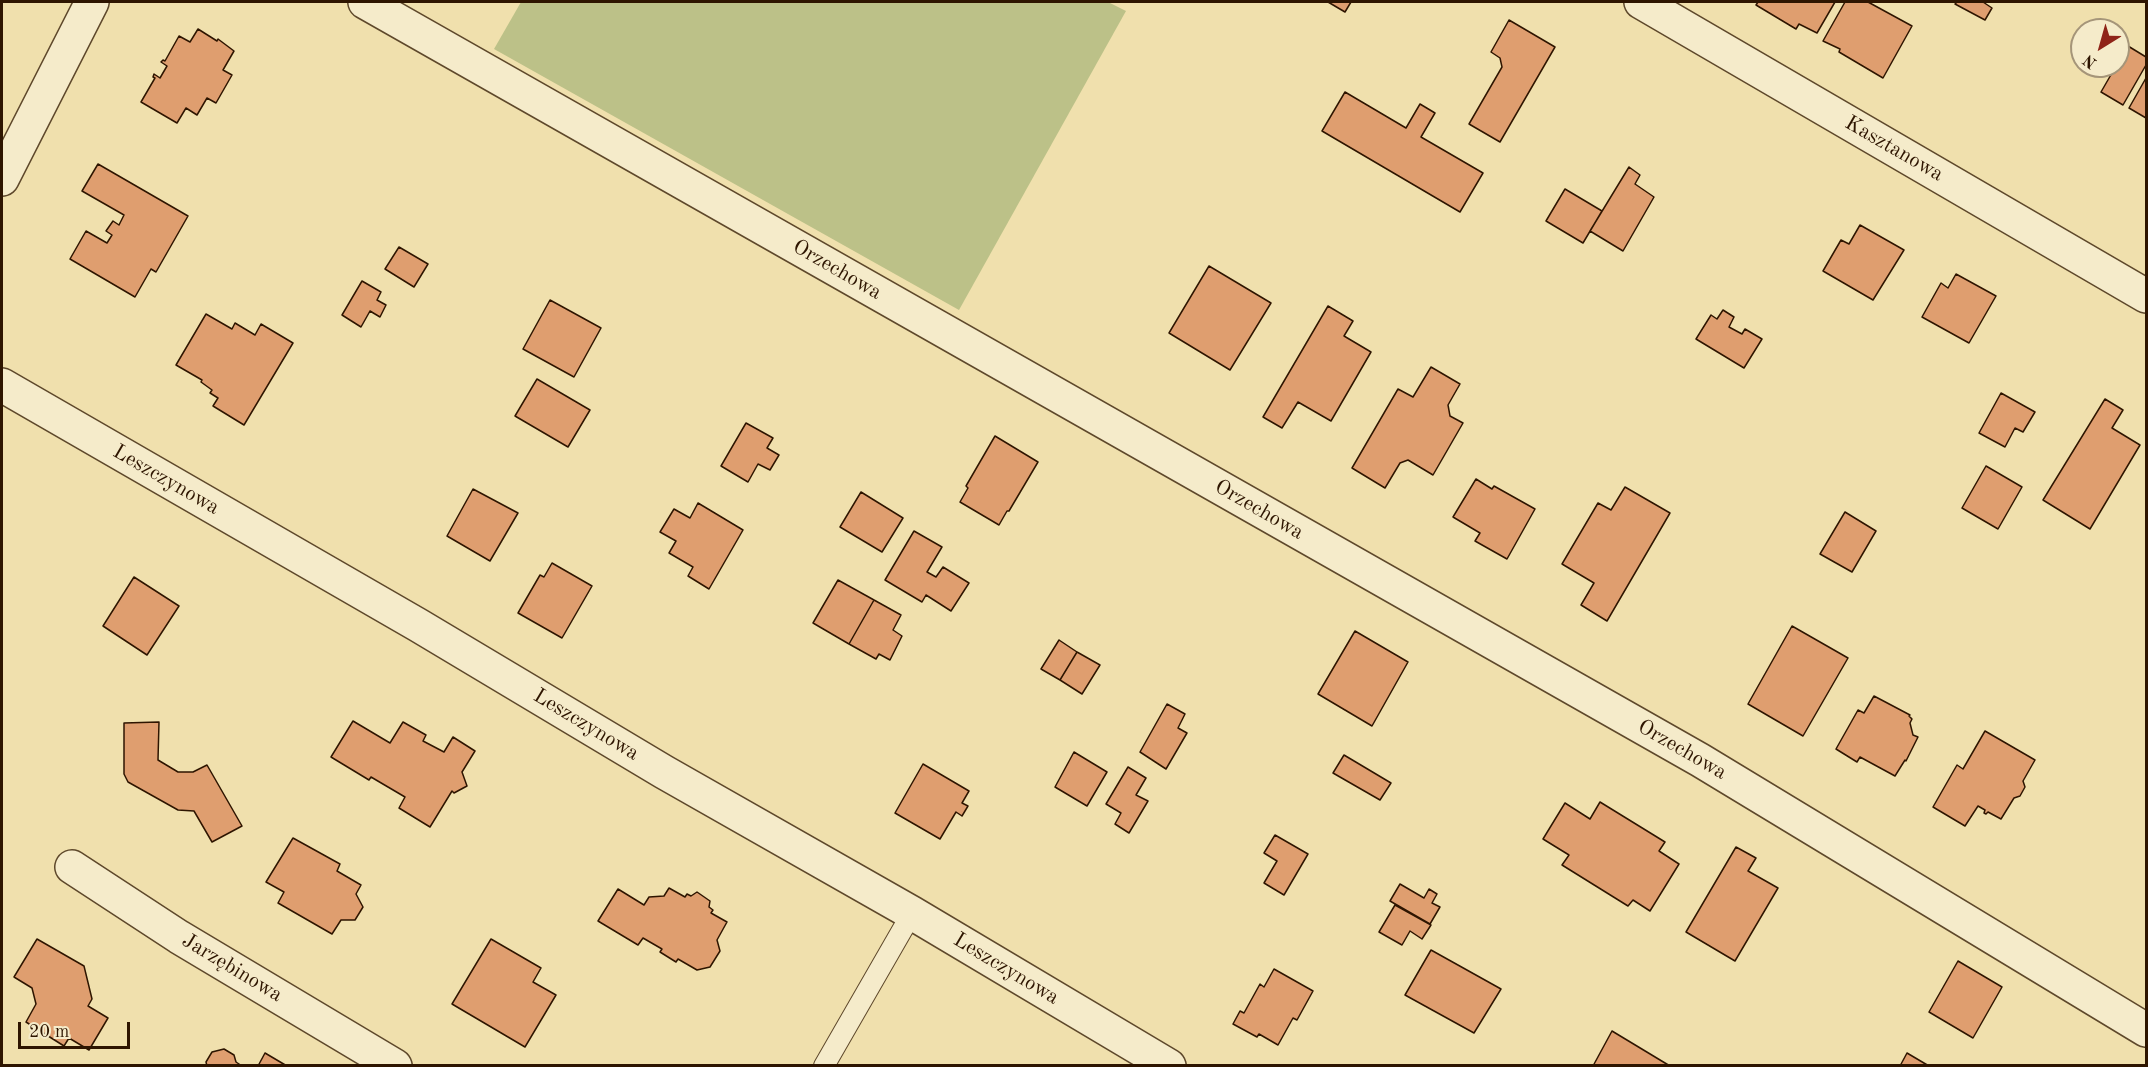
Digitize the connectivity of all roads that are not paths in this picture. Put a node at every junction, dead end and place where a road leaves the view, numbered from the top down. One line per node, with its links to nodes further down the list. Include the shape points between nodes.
1 (92, 2): 4 (street)
2 (365, 2): 9 (street, Orzechowa, via 1700,760)
3 (1641, 2): 5 (street, Kasztanowa)
4 (2, 179)
5 (2146, 296)
6 (2, 385): 8 (street, Leszczynowa)
7 (72, 867): 10 (street, Jarzębinowa, via 179,937)
8 (912, 914): 11 (lane); 12 (street, Leszczynowa)
9 (2146, 1030)
10 (395, 1065)
11 (824, 1065)
12 (1169, 1065)

